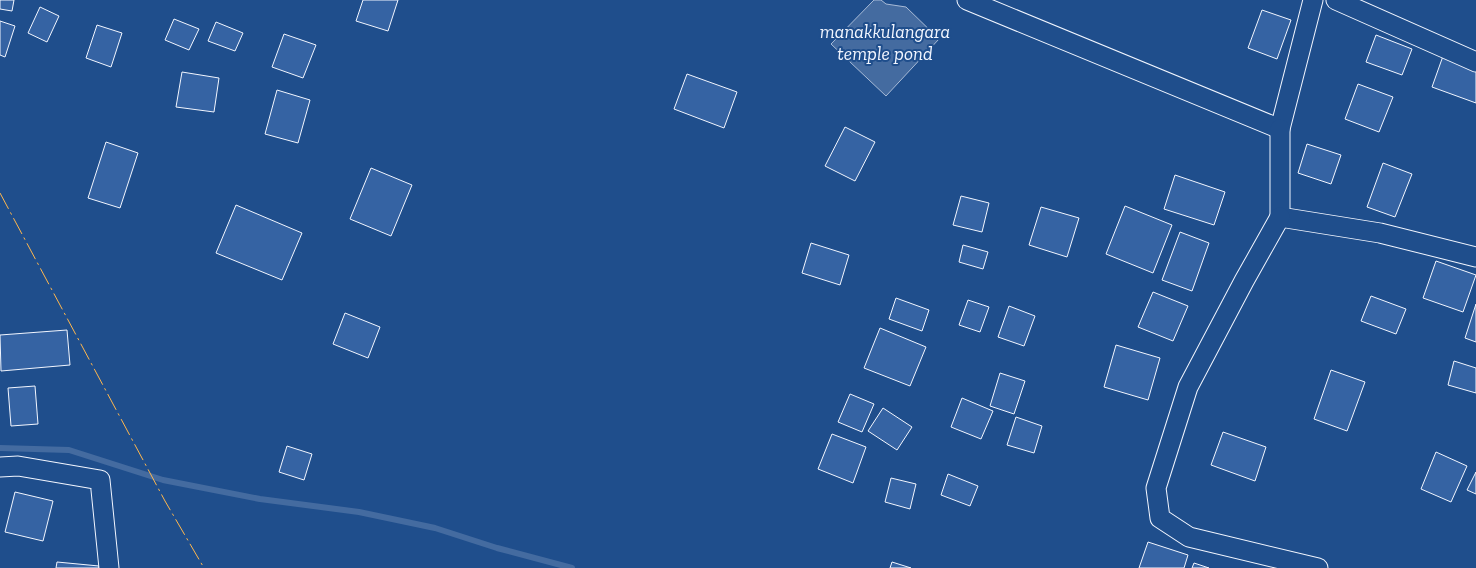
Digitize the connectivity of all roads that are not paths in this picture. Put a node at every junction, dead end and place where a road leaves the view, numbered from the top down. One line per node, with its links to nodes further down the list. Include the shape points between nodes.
1 (967, 0): 5 (street)
2 (1313, 0): 5 (street)
3 (1336, 0): 4 (street)
4 (1476, 62)
5 (1280, 129): 6 (street)
6 (1280, 217): 7 (street, via 1380,233); 10 (street, via 1188,387 1156,488 1160,518 1189,537)
7 (1476, 258)
8 (0, 467): 9 (street, via 18,466 100,480)
9 (109, 568)
10 (1318, 568)

